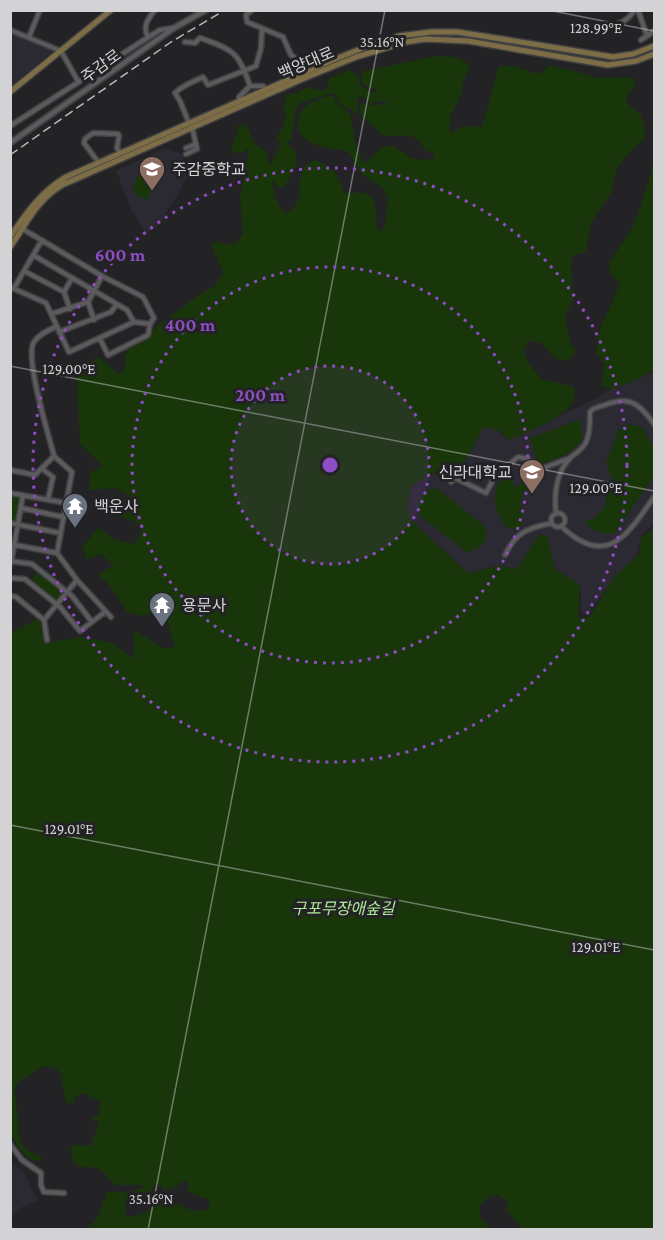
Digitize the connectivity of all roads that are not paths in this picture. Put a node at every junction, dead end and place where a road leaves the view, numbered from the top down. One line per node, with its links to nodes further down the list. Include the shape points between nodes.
1 (40, 10): 13 (street)
2 (111, 10): 18 (main road)
3 (155, 10): 14 (street, via 145,25)
4 (206, 10): 8 (street, 주감로)
5 (252, 10): 9 (street, via 246,21)
6 (636, 10): 7 (street, via 628,20 607,27); 12 (street)
7 (598, 25)
8 (174, 28): 14 (street); 29 (street, 주감로)
9 (262, 29): 20 (street, via 283,37 291,55); 21 (street, via 256,66)
10 (10, 30): 13 (street)
11 (654, 31): 12 (street)
12 (647, 36): 15 (street)
13 (29, 37): 18 (street)
14 (148, 37): 22 (street)
15 (641, 40)
16 (185, 42): 21 (street, via 195,43 200,38 222,45 236,54)
17 (654, 46): 25 (main road, 백양대로, via 621,57 604,57 457,32 416,33 368,46)
18 (60, 51): 22 (street); 24 (main road)
19 (654, 54): 25 (main road, 백양대로, via 608,65 468,41 425,39 387,46)
20 (298, 60)
21 (245, 71): 23 (street); 27 (street, via 208,86 203,77 174,93)
22 (78, 81): 28 (street)
23 (250, 86): 25 (street, via 263,86); 26 (street, via 239,97)
24 (10, 92)
25 (268, 92): 26 (main road, 백양대로); 27 (main road, 백양대로)
26 (240, 101): 27 (main road, 백양대로)
27 (191, 125): 30 (street); 32 (main road, 백양대로); 35 (main road, 백양대로, via 62,185 37,205)
28 (10, 126)
29 (10, 143)
30 (196, 144): 31 (street); 33 (street, via 197,149)
31 (186, 148)
32 (120, 154): 34 (main road, 백양대로); 34 (street, via 118,134 93,133 84,143)
33 (186, 154)
34 (99, 163): 35 (main road, 백양대로, via 52,186 27,212)
35 (20, 227): 36 (main road, 백양대로); 37 (street); 38 (main road, 백양대로)
36 (10, 237)
37 (42, 240): 39 (street); 41 (street)
38 (10, 247)
39 (33, 255): 40 (street); 42 (street)
40 (24, 270): 43 (street); 45 (street)
41 (102, 276): 44 (street); 52 (street, via 142,297 154,318)
42 (72, 278): 44 (street); 45 (street)
43 (12, 287): 49 (street, via 46,303)
44 (94, 290): 46 (street); 47 (street)
45 (64, 292): 48 (street)
46 (88, 302): 48 (street); 50 (street)
47 (117, 304): 50 (street, via 111,312); 51 (street, via 127,310)
48 (70, 309): 49 (street)
49 (51, 314): 53 (street)
50 (94, 320): 54 (street)
51 (134, 322): 52 (street); 55 (street)
52 (150, 324): 55 (street, via 148,335 108,355)
53 (57, 326): 54 (street); 57 (street, via 33,343 31,352)
54 (59, 332): 55 (street, via 69,351)
55 (100, 339)
56 (654, 424): 58 (street, via 642,407 630,401 599,407 590,412 584,445)
57 (54, 456): 59 (street); 66 (street, via 72,472)
58 (571, 457): 61 (street, via 538,470 528,459 519,457 495,476 486,493 457,479); 68 (street, via 558,479)
59 (42, 469): 60 (street, via 35,475); 65 (street, via 53,477)
60 (10, 470)
61 (451, 482)
62 (10, 493): 63 (street)
63 (23, 495): 65 (street); 67 (street)
64 (654, 497): 73 (street, via 625,536 610,544 588,544)
65 (48, 499): 66 (street)
66 (66, 503): 69 (street)
67 (21, 508): 69 (street); 72 (street)
68 (556, 514): 71 (street); 73 (street, via 564,518)
69 (63, 517): 74 (street)
70 (10, 523): 72 (street)
71 (552, 523): 73 (street); 77 (street, via 527,529 511,542)
72 (18, 525): 74 (street); 75 (street)
73 (561, 526)
74 (60, 533): 76 (street)
75 (12, 545): 76 (street); 78 (street)
76 (57, 553): 80 (street)
77 (505, 555)
78 (11, 562): 81 (street, via 32,564)
79 (10, 578): 83 (street, via 25,579)
80 (77, 580): 81 (street); 84 (street)
81 (66, 592): 83 (street); 87 (street)
82 (10, 596): 86 (street)
83 (56, 604): 86 (street); 87 (street, via 80,631)
84 (105, 612): 85 (street); 87 (street)
85 (111, 617)
86 (44, 620): 88 (street)
87 (92, 622)
88 (47, 640)
89 (10, 1144): 90 (street, via 22,1160 41,1173 44,1192)
90 (64, 1193)

